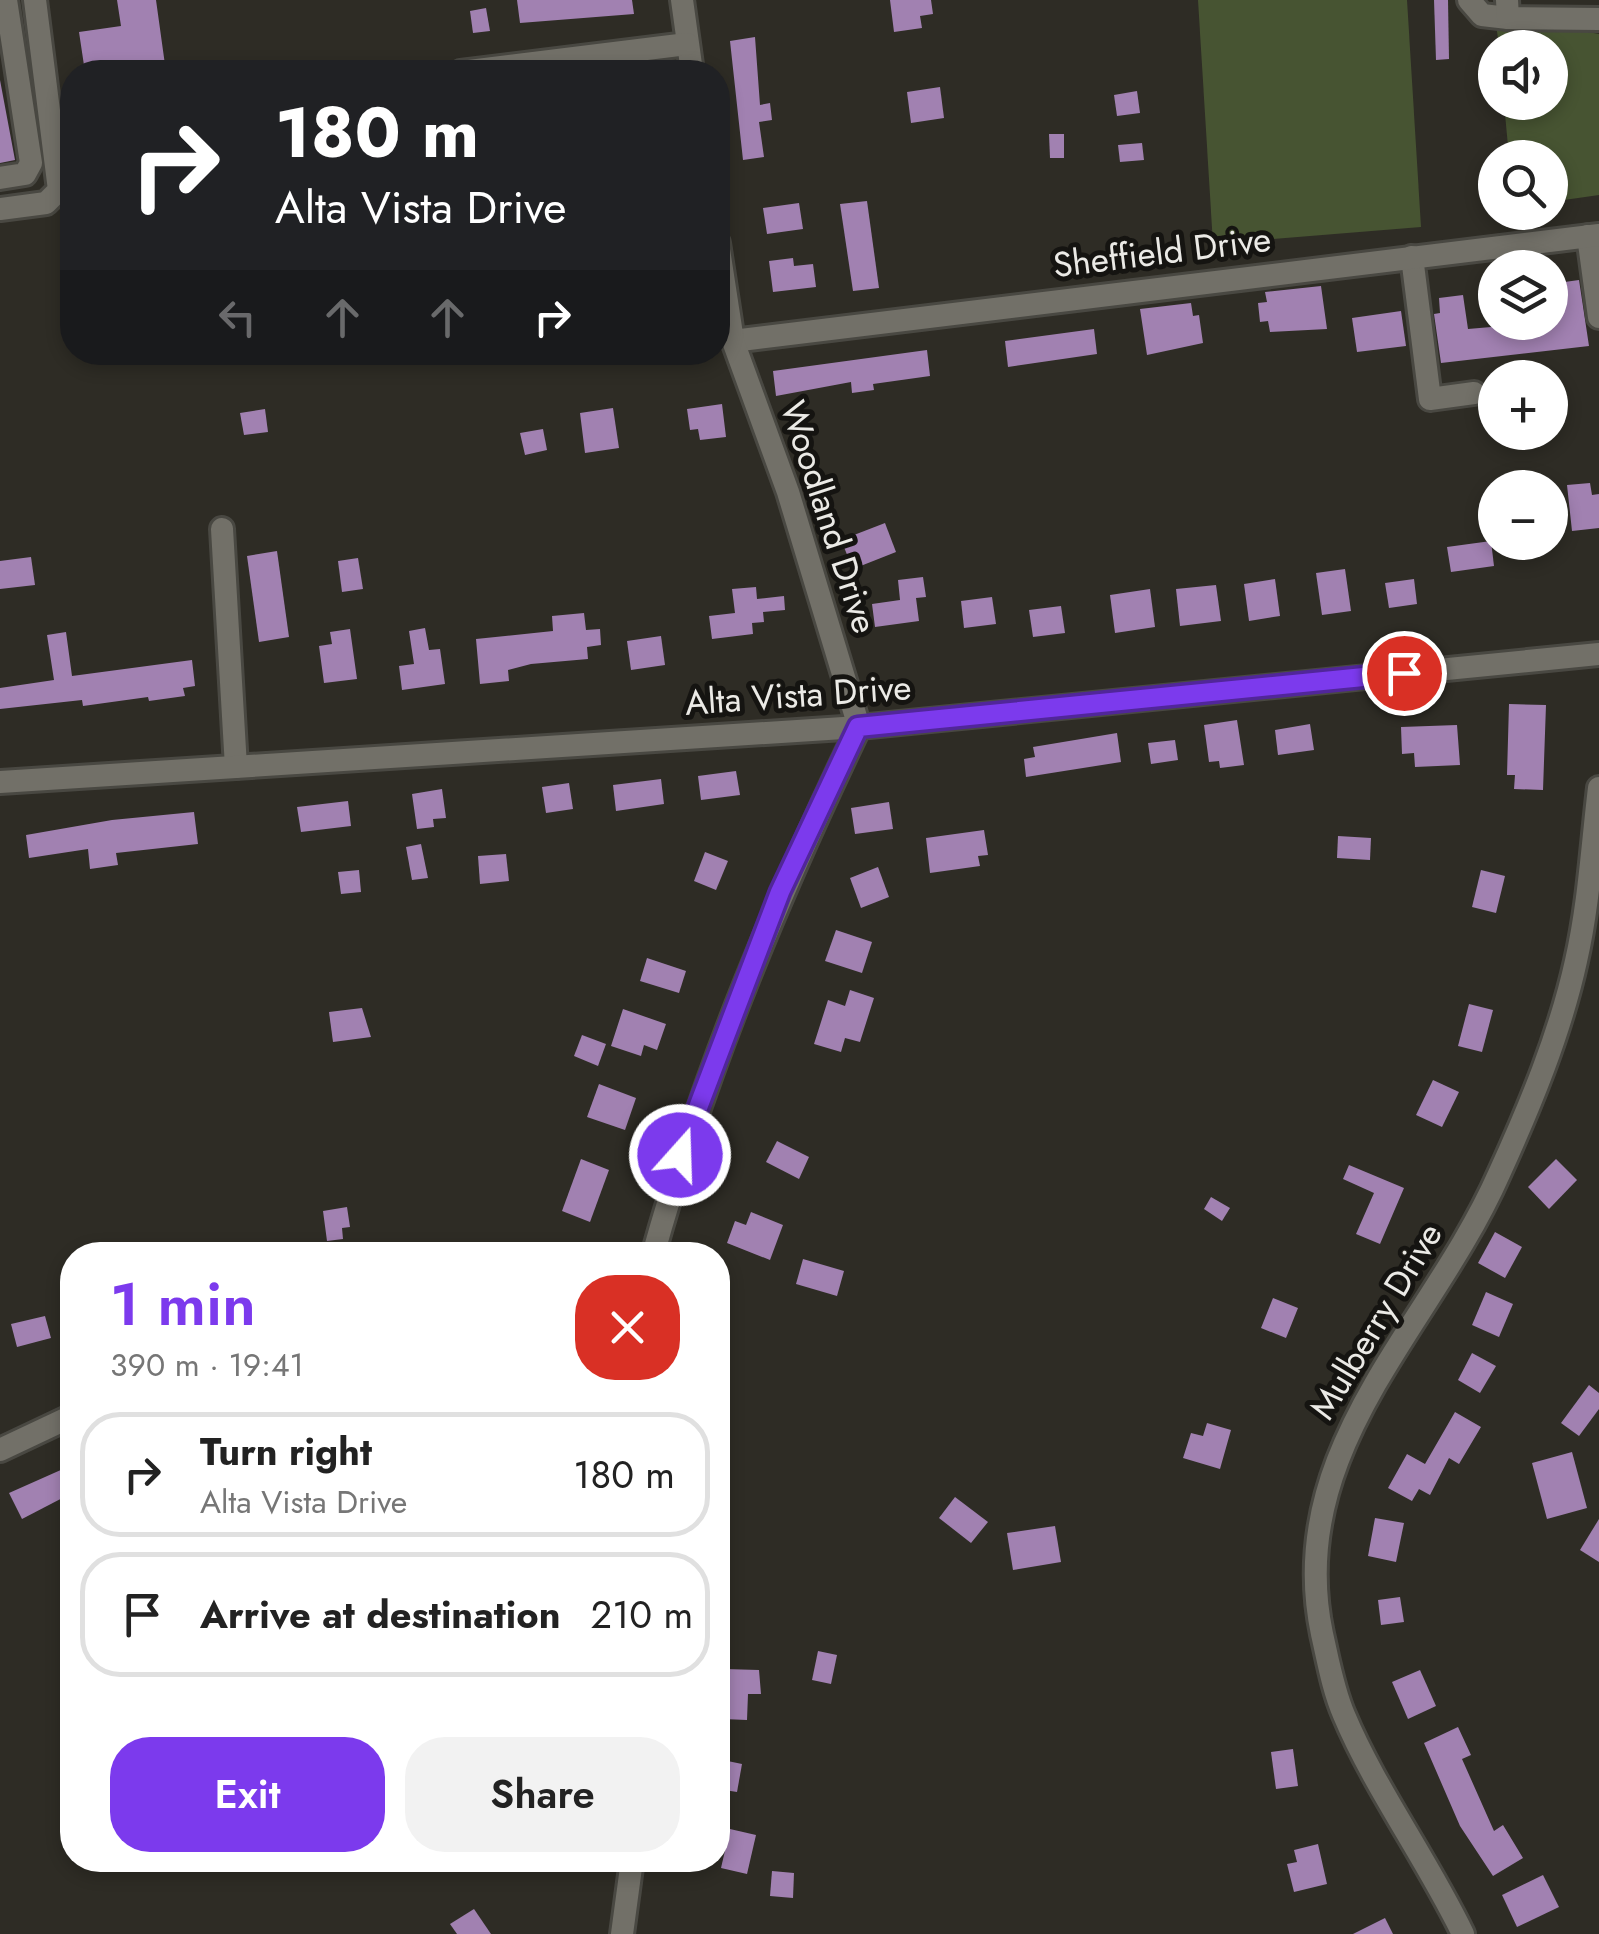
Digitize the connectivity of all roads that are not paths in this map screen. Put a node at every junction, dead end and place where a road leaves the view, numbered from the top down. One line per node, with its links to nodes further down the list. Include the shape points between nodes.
1 (6, 0): 11 (street, via 31,162 26,174)
2 (35, 0): 10 (street)
3 (682, 0): 7 (street)
4 (1469, 0): 5 (street, via 1482,15)
5 (1507, 9): 6 (street)
6 (1599, 20)
7 (688, 44): 8 (street); 9 (street)
8 (558, 60)
9 (690, 60)
10 (60, 152)
11 (0, 178)
12 (60, 193): 13 (street, via 46,203)
13 (0, 209)
14 (1594, 235): 15 (street, Sheffield Drive); 16 (street)
15 (1412, 257): 18 (street, Sheffield Drive); 19 (street, via 1430,399)
16 (1599, 317)
17 (730, 322): 18 (street, Woodland Drive)
18 (733, 342): 22 (street, Woodland Drive, via 788,492)
19 (1474, 393)
20 (222, 529): 23 (street)
21 (1599, 654): 22 (street, Alta Vista Drive)
22 (858, 727): 23 (street, Alta Vista Drive); 26 (street, via 780,892 680,1155)
23 (236, 767): 24 (street, Alta Vista Drive)
24 (0, 782)
25 (1599, 788): 31 (street, Mulberry Drive, via 1576,962 1540,1078 1498,1178 1349,1426 1325,1492 1316,1559 1322,1630 1343,1714)
26 (657, 1242)
27 (60, 1422): 28 (street)
28 (0, 1450)
29 (630, 1872): 30 (street)
30 (622, 1934)
31 (1463, 1934)

